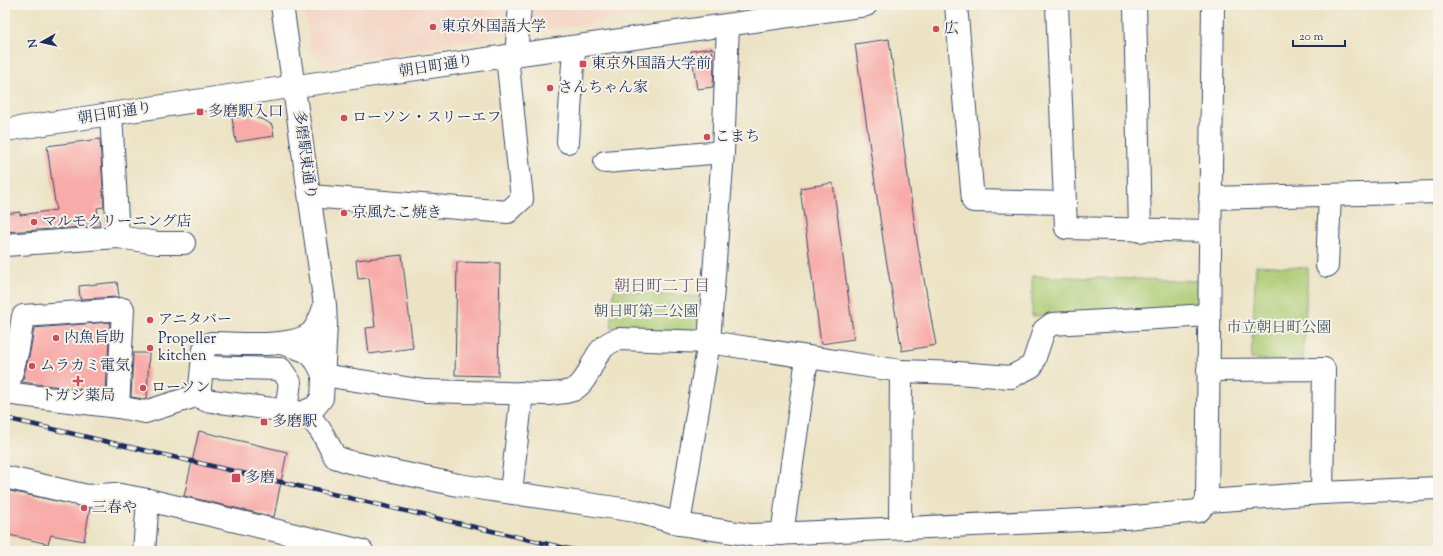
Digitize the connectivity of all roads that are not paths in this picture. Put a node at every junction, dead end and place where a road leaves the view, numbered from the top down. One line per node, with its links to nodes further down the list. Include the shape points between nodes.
1 (282, 5): 11 (street, 多磨駅東通り)
2 (520, 5): 10 (street)
3 (866, 5): 8 (street, 朝日町通り)
4 (956, 5): 21 (street, via 973,202)
5 (1057, 5): 21 (street)
6 (1135, 5): 22 (street)
7 (1213, 5): 20 (street)
8 (728, 25): 9 (street, 朝日町通り); 15 (street)
9 (574, 48): 10 (street, 朝日町通り); 14 (street)
10 (512, 56): 11 (street, 朝日町通り); 19 (street, via 522,199 508,212)
11 (294, 88): 12 (street, 朝日町通り); 19 (street, 多磨駅東通り)
12 (111, 114): 13 (street, 朝日町通り); 24 (street)
13 (5, 130)
14 (568, 142)
15 (723, 152): 16 (street); 30 (street)
16 (605, 162)
17 (1438, 192): 18 (street)
18 (1330, 195): 20 (street); 27 (street)
19 (310, 196): 28 (street, 多磨駅東通り)
20 (1210, 198): 23 (street)
21 (1065, 203): 22 (street, via 1066,228)
22 (1140, 231): 23 (street)
23 (1210, 231): 29 (street)
24 (118, 237): 25 (street, via 158,243); 26 (street)
25 (184, 243)
26 (5, 245)
27 (1327, 266)
28 (325, 305): 31 (street, via 311,333); 36 (street, 多磨駅東通り)
29 (1209, 315): 34 (street); 35 (street, via 1052,324 1044,330 1032,366 1011,377)
30 (709, 342): 32 (street); 38 (street, via 619,339 608,342 597,355 581,384 574,389 549,394); 50 (street)
31 (284, 344): 33 (street, via 211,343 204,349); 36 (street, via 304,349 313,355)
32 (807, 358): 35 (street); 52 (street)
33 (202, 367): 39 (street); 42 (street, via 281,369 290,382)
34 (1208, 370): 47 (street, via 1324,369); 49 (street)
35 (901, 371): 51 (street)
36 (323, 375): 38 (street, via 425,391); 40 (street, 多磨駅東通り)
37 (5, 393): 41 (street); 41 (street, via 18,349 23,316 123,309)
38 (522, 393): 46 (street)
39 (199, 395): 41 (street, via 145,412); 42 (street, via 205,400)
40 (322, 398): 42 (street, via 315,407); 43 (street, 多磨駅東通り)
41 (118, 407)
42 (294, 412): 43 (street, via 310,417)
43 (326, 440): 46 (street, via 335,457 350,462 458,485)
44 (5, 477): 48 (street, via 87,496 115,494)
45 (1438, 488): 47 (street)
46 (511, 492): 50 (street, via 636,511)
47 (1322, 493): 49 (street)
48 (148, 500): 53 (street); 54 (street)
49 (1207, 501): 51 (street, via 1199,512 1125,518)
50 (679, 524): 52 (street, via 751,535)
51 (900, 528): 52 (street)
52 (782, 534)
53 (331, 547): 55 (street)
54 (144, 551)
55 (362, 551)

